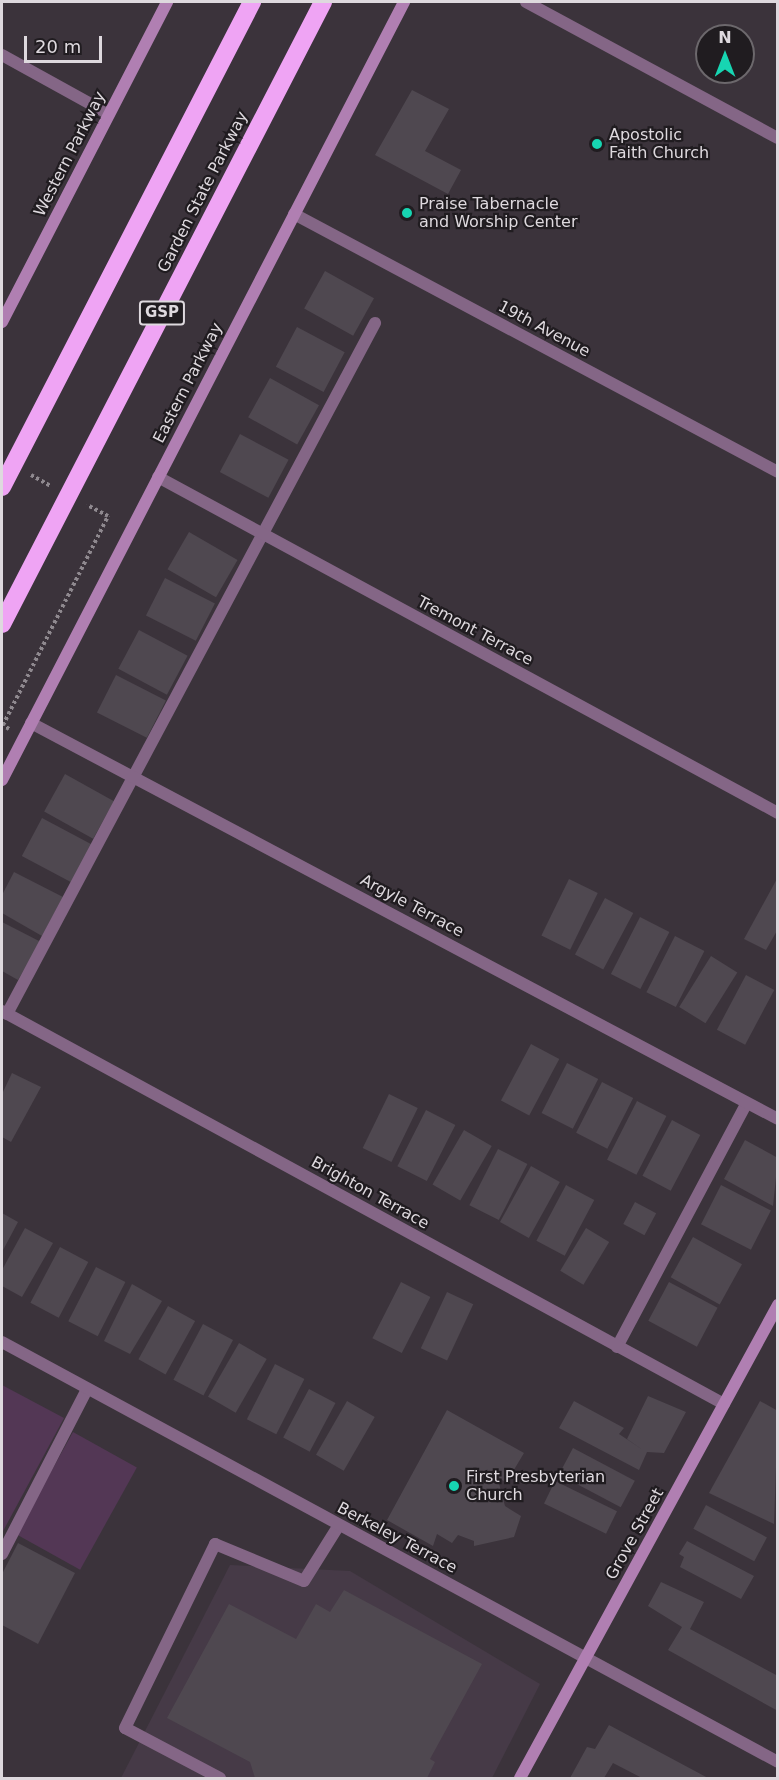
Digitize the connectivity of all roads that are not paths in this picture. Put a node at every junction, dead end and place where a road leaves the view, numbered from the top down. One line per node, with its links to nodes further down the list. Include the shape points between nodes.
1 (167, 2): 7 (main road, Western Parkway)
2 (252, 2): 14 (highway)
3 (323, 2): 16 (highway, Garden State Parkway / GSP)
4 (404, 2): 9 (main road, Eastern Parkway)
5 (526, 2): 8 (street)
6 (2, 55): 7 (street)
7 (109, 114): 10 (main road, Western Parkway)
8 (777, 138)
9 (294, 214): 12 (street, 19th Avenue); 13 (main road, Eastern Parkway)
10 (2, 322)
11 (375, 323): 15 (street)
12 (777, 472)
13 (158, 477): 15 (street, Tremont Terrace); 17 (main road, Eastern Parkway)
14 (2, 487)
15 (263, 535): 18 (street); 20 (street, Tremont Terrace)
16 (2, 624)
17 (31, 723): 18 (street, Argyle Terrace); 19 (main road, Eastern Parkway)
18 (133, 777): 21 (street); 22 (street, Argyle Terrace)
19 (2, 780)
20 (777, 813)
21 (4, 1013): 26 (street, Brighton Terrace)
22 (747, 1102): 23 (street, Argyle Terrace); 26 (street)
23 (777, 1119)
24 (777, 1305): 28 (main road, Grove Street)
25 (2, 1342): 27 (street, Berkeley Terrace)
26 (617, 1347): 28 (street, Brighton Terrace)
27 (87, 1389): 29 (street, Berkeley Terrace); 30 (street)
28 (724, 1404): 31 (main road, Grove Street)
29 (339, 1525): 31 (street, Berkeley Terrace); 33 (street, via 304,1581 215,1544 125,1728)
30 (2, 1554)
31 (586, 1658): 32 (street, Berkeley Terrace); 34 (main road, Grove Street)
32 (777, 1762)
33 (220, 1779)
34 (520, 1779)

